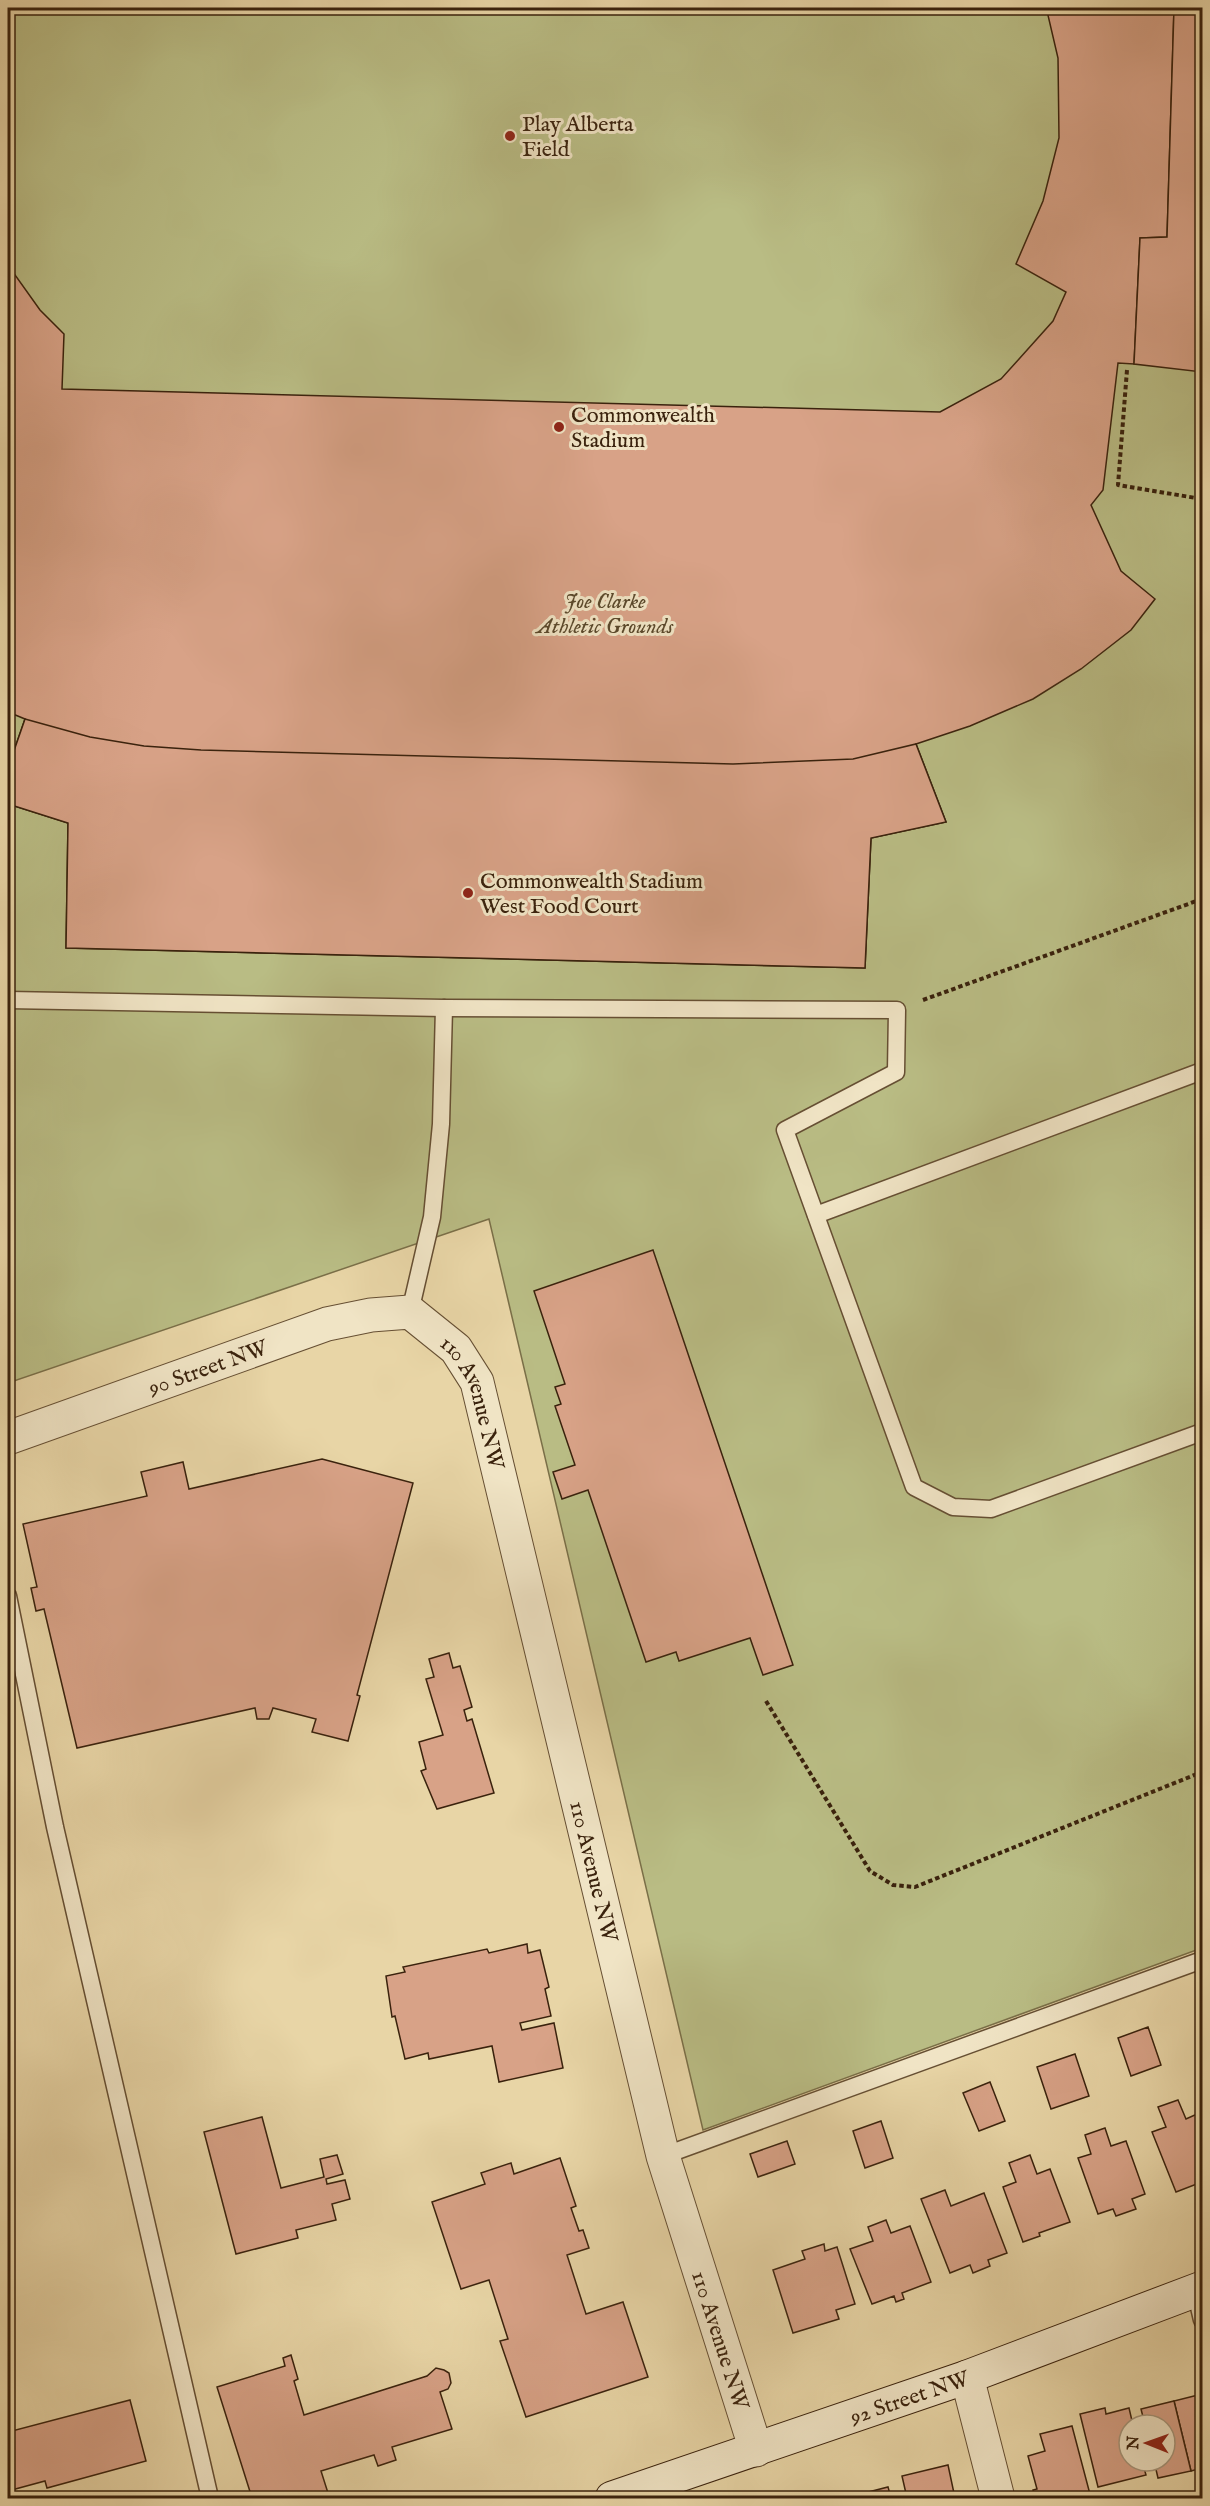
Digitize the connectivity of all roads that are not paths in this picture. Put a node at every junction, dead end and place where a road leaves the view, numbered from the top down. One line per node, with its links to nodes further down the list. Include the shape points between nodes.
1 (8, 1000): 2 (lane)
2 (444, 1008): 4 (lane, via 897,1010 896,1072 785,1130); 5 (lane, via 441,1124 432,1216)
3 (1203, 1071): 4 (lane)
4 (816, 1215): 6 (lane, via 914,1487 953,1508 991,1509)
5 (410, 1312): 7 (street, 90 Street NW, via 327,1324); 10 (street, 110 Avenue NW, via 456,1349 477,1382)
6 (1203, 1432)
7 (8, 1438)
8 (8, 1596): 14 (lane, via 55,1827)
9 (1203, 1960): 10 (lane)
10 (663, 2156): 13 (street, 110 Avenue NW)
11 (1200, 2299): 12 (street, 92 Street NW)
12 (967, 2377): 13 (street, 92 Street NW); 16 (street)
13 (756, 2450): 15 (street, 92 Street NW)
14 (210, 2499)
15 (612, 2499)
16 (998, 2499)

